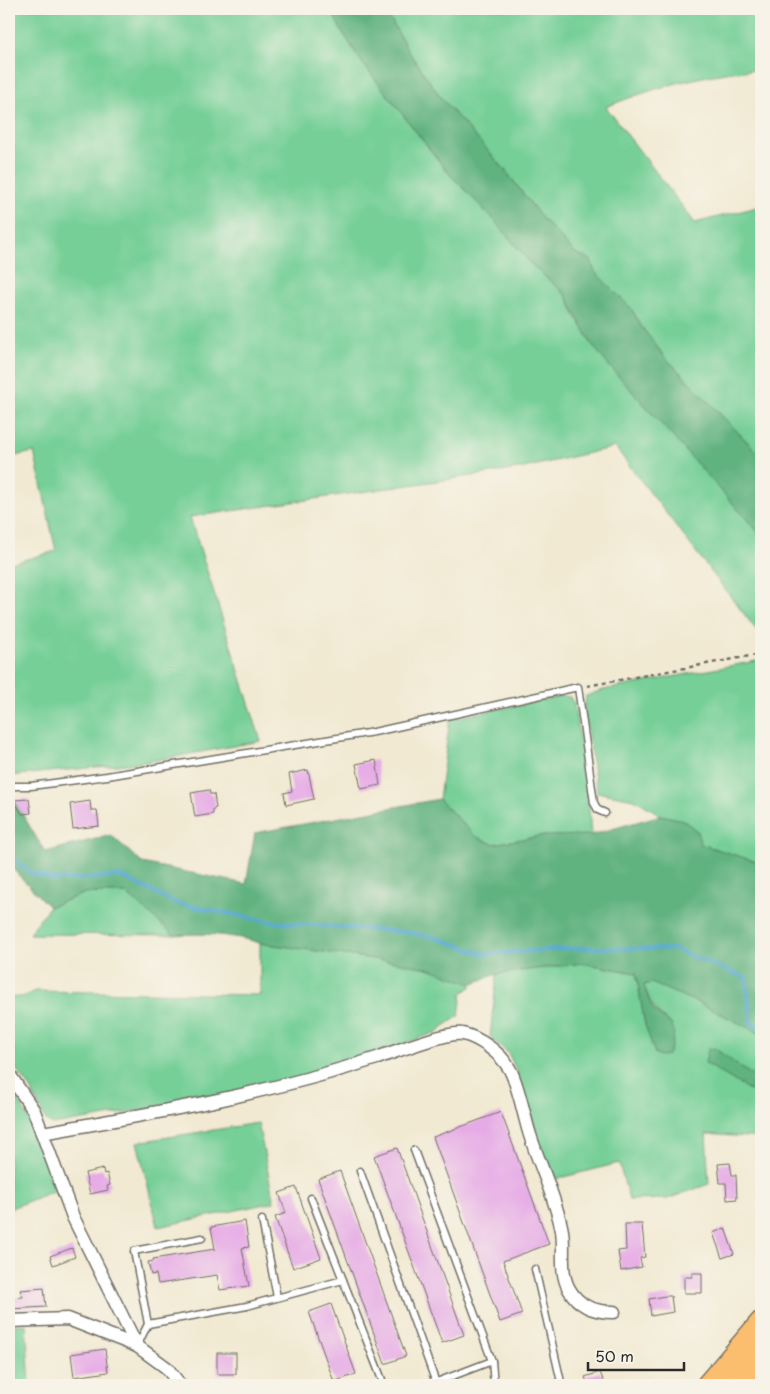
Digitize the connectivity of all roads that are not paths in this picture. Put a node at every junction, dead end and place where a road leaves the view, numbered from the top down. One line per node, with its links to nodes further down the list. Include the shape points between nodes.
1 (9, 786): 2 (lane, via 107,776 374,732 578,687 594,803 598,810)
2 (605, 812)
3 (9, 1074): 4 (street, via 34,1111)
4 (42, 1134): 13 (street, via 239,1097 427,1041 462,1034 492,1048 510,1069 558,1216 563,1271 569,1289 579,1302 592,1310); 17 (street, via 73,1216)
5 (414, 1150): 19 (lane)
6 (360, 1171): 20 (lane)
7 (312, 1198): 11 (lane)
8 (262, 1220): 12 (lane)
9 (202, 1238): 16 (lane, via 134,1251)
10 (535, 1269): 24 (lane, via 561,1382)
11 (343, 1280): 12 (lane); 22 (lane)
12 (277, 1297): 16 (lane, via 247,1306)
13 (614, 1312)
14 (9, 1321): 17 (street, via 68,1319)
15 (761, 1323): 25 (highway)
16 (148, 1324): 17 (lane)
17 (137, 1346): 21 (street, via 168,1368)
18 (761, 1355): 26 (highway)
19 (492, 1361): 20 (lane); 23 (lane)
20 (432, 1384)
21 (180, 1385)
22 (384, 1385)
23 (494, 1385)
24 (554, 1385)
25 (708, 1385)
26 (736, 1385)

